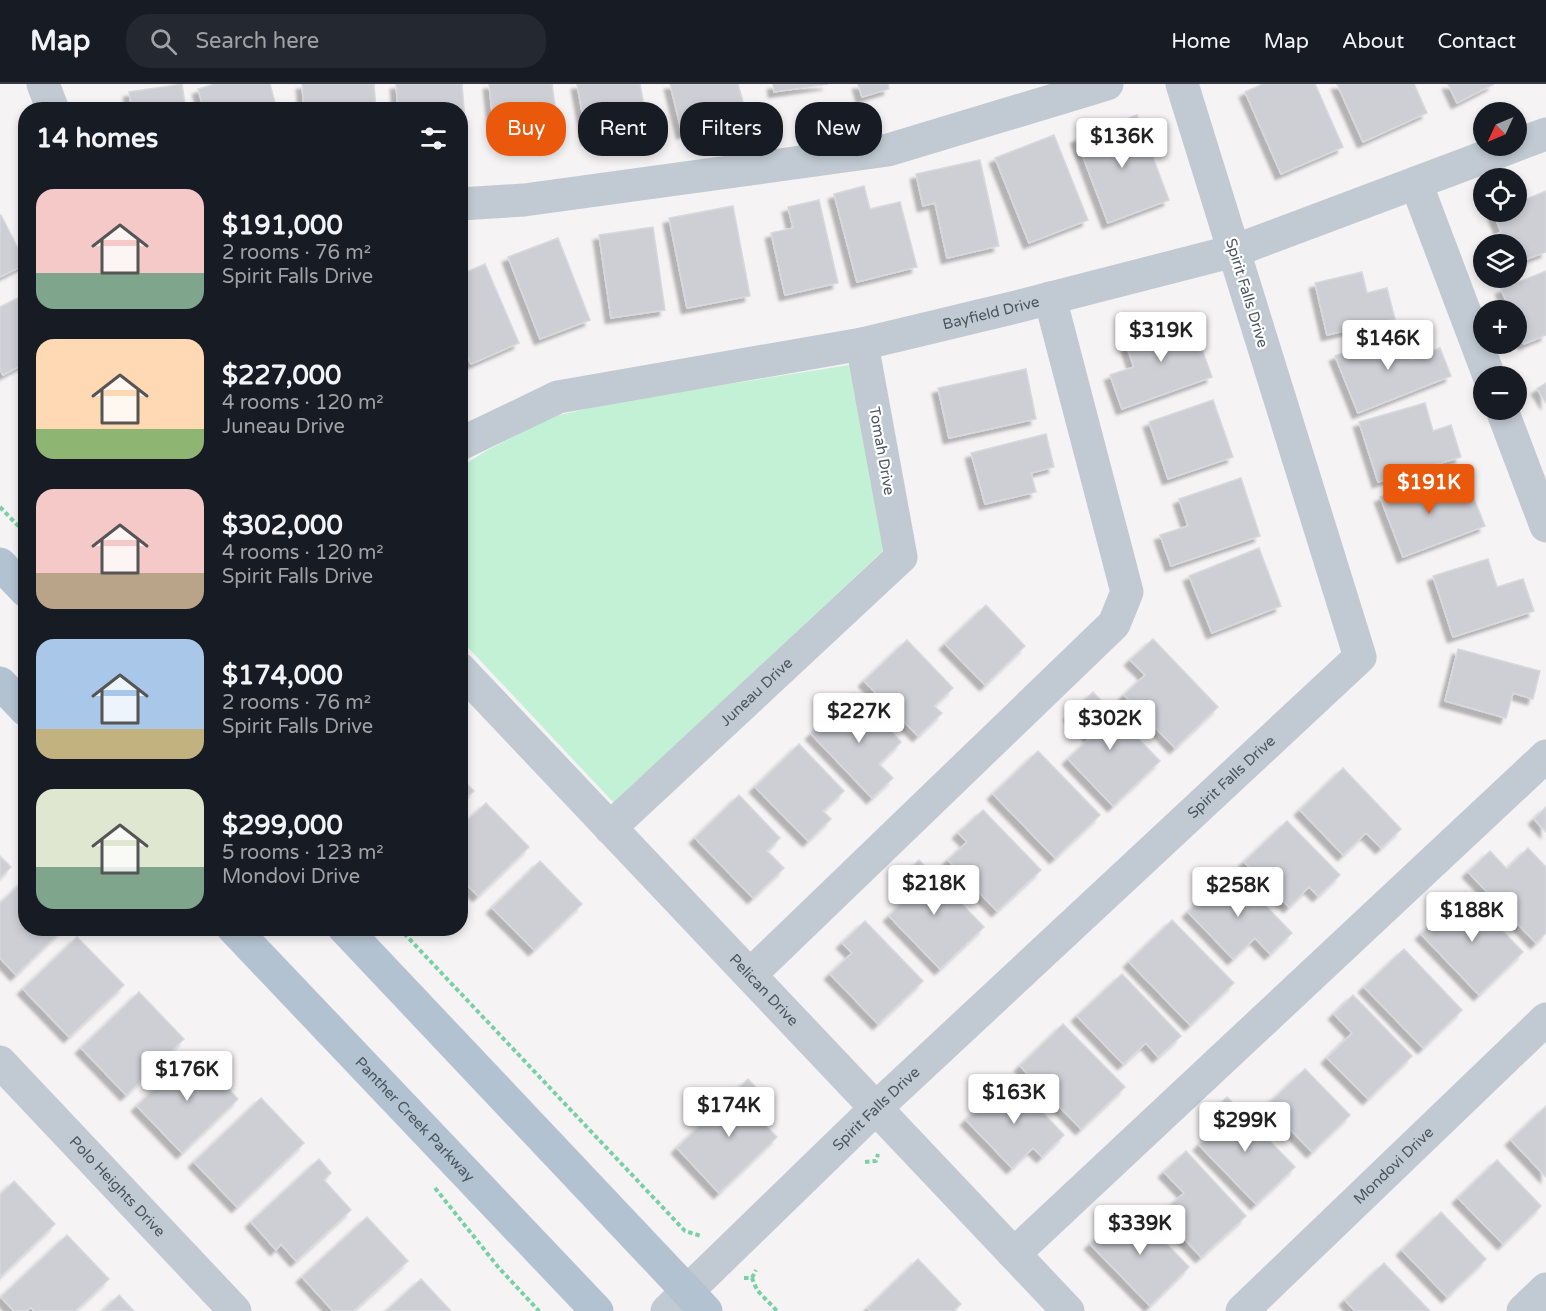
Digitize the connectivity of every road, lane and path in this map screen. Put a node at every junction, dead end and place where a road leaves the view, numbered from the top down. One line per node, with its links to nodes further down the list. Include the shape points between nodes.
1 (43, 84): 4 (street)
2 (1107, 84): 9 (street, via 888,150 524,200)
3 (1182, 84): 10 (street, Spirit Falls Drive)
4 (50, 102)
5 (1546, 134): 6 (street, Bayfield Drive)
6 (1527, 141)
7 (1486, 156): 8 (street, Bayfield Drive)
8 (1416, 183): 10 (street, Bayfield Drive); 13 (street)
9 (468, 204)
10 (1234, 251): 11 (street, Bayfield Drive); 33 (street, Spirit Falls Drive, via 1360,657)
11 (1050, 298): 12 (street, Bayfield Drive); 30 (street, via 1127,592 1114,624)
12 (862, 344): 15 (street, Bayfield Drive, via 558,398); 19 (street, Tomah Drive)
13 (1485, 366)
14 (1506, 420): 18 (street)
15 (468, 440)
16 (0, 507): 17 (path)
17 (18, 526)
18 (1546, 526)
19 (901, 557): 26 (street, Juneau Drive)
20 (0, 564): 21 (main road)
21 (18, 583)
22 (468, 677): 26 (street, Pelican Drive)
23 (0, 683): 24 (main road)
24 (18, 702)
25 (1546, 756): 35 (street)
26 (610, 828): 30 (street, Pelican Drive)
27 (241, 936): 39 (main road, Panther Creek Parkway)
28 (351, 936): 37 (main road)
29 (407, 936): 34 (path, via 685,1232)
30 (750, 975): 33 (street, Pelican Drive)
31 (1546, 1019): 42 (street, Mondovi Drive)
32 (0, 1062): 38 (street, Polo Heights Drive)
33 (876, 1108): 34 (street, Spirit Falls Drive); 35 (street, Pelican Drive)
34 (716, 1245): 37 (street, Spirit Falls Drive); 40 (path, via 745,1278 752,1278 757,1290)
35 (1014, 1254): 41 (street, Pelican Drive)
36 (1546, 1289): 43 (street)
37 (687, 1305)
38 (235, 1311)
39 (597, 1311)
40 (777, 1311)
41 (1068, 1311)
42 (1242, 1311)
43 (1523, 1311)

